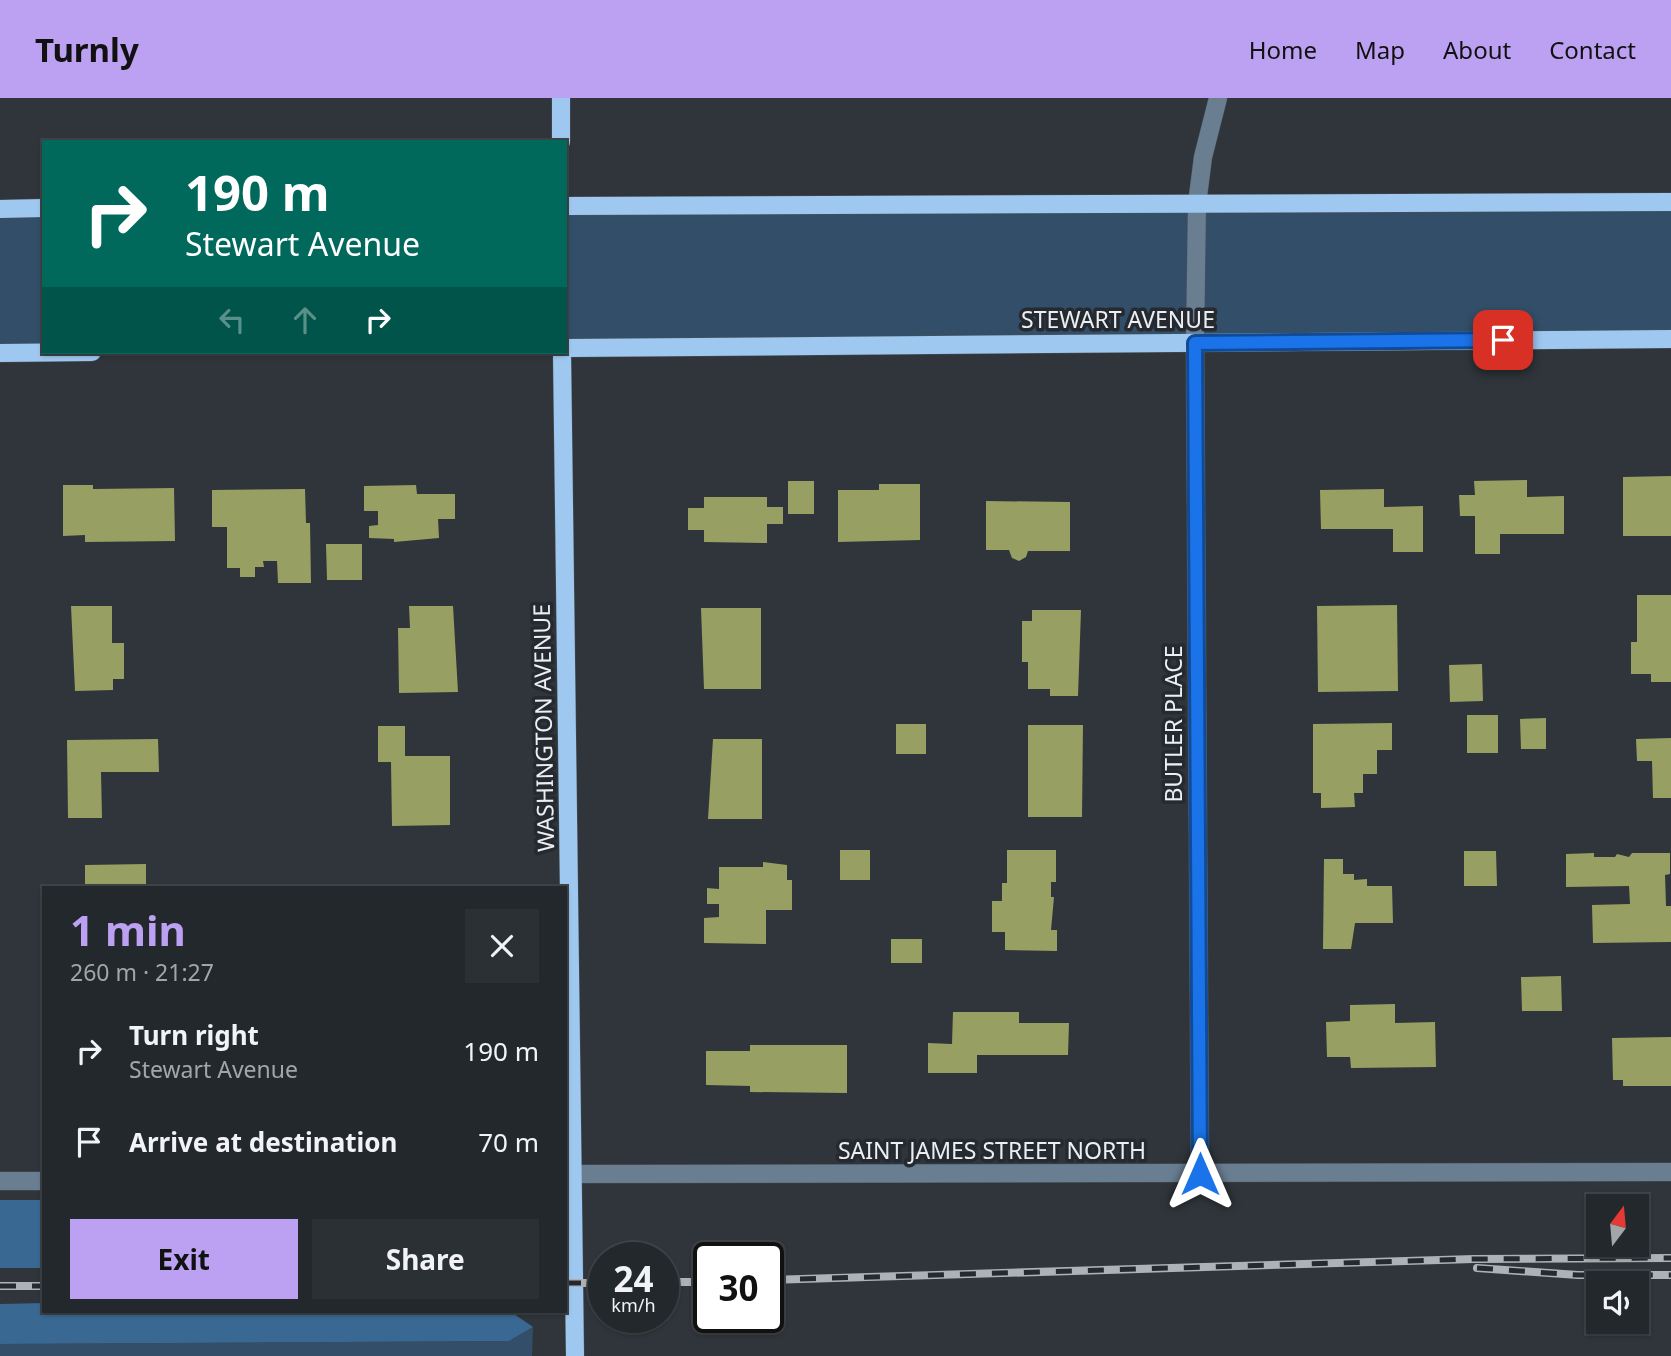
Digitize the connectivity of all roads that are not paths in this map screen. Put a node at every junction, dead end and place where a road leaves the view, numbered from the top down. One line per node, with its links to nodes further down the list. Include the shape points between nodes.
1 (561, 98): 3 (main road)
2 (1218, 98): 5 (street, BUTLER PLACE)
3 (561, 140)
4 (1671, 202): 5 (main road)
5 (1197, 204): 6 (main road); 10 (street, BUTLER PLACE)
6 (567, 206)
7 (42, 208): 8 (main road)
8 (0, 209)
9 (1671, 339): 10 (main road, STEWART AVENUE)
10 (1195, 343): 11 (main road, STEWART AVENUE); 17 (street, BUTLER PLACE)
11 (567, 350)
12 (0, 352): 13 (main road)
13 (42, 352)
14 (564, 354): 16 (main road, WASHINGTON AVENUE)
15 (1671, 1172): 17 (street, SAINT JAMES STREET NORTH)
16 (569, 1174): 17 (street, SAINT JAMES STREET NORTH); 20 (main road, WASHINGTON AVENUE)
17 (1200, 1174)
18 (0, 1181): 19 (street)
19 (42, 1181)
20 (575, 1356)

